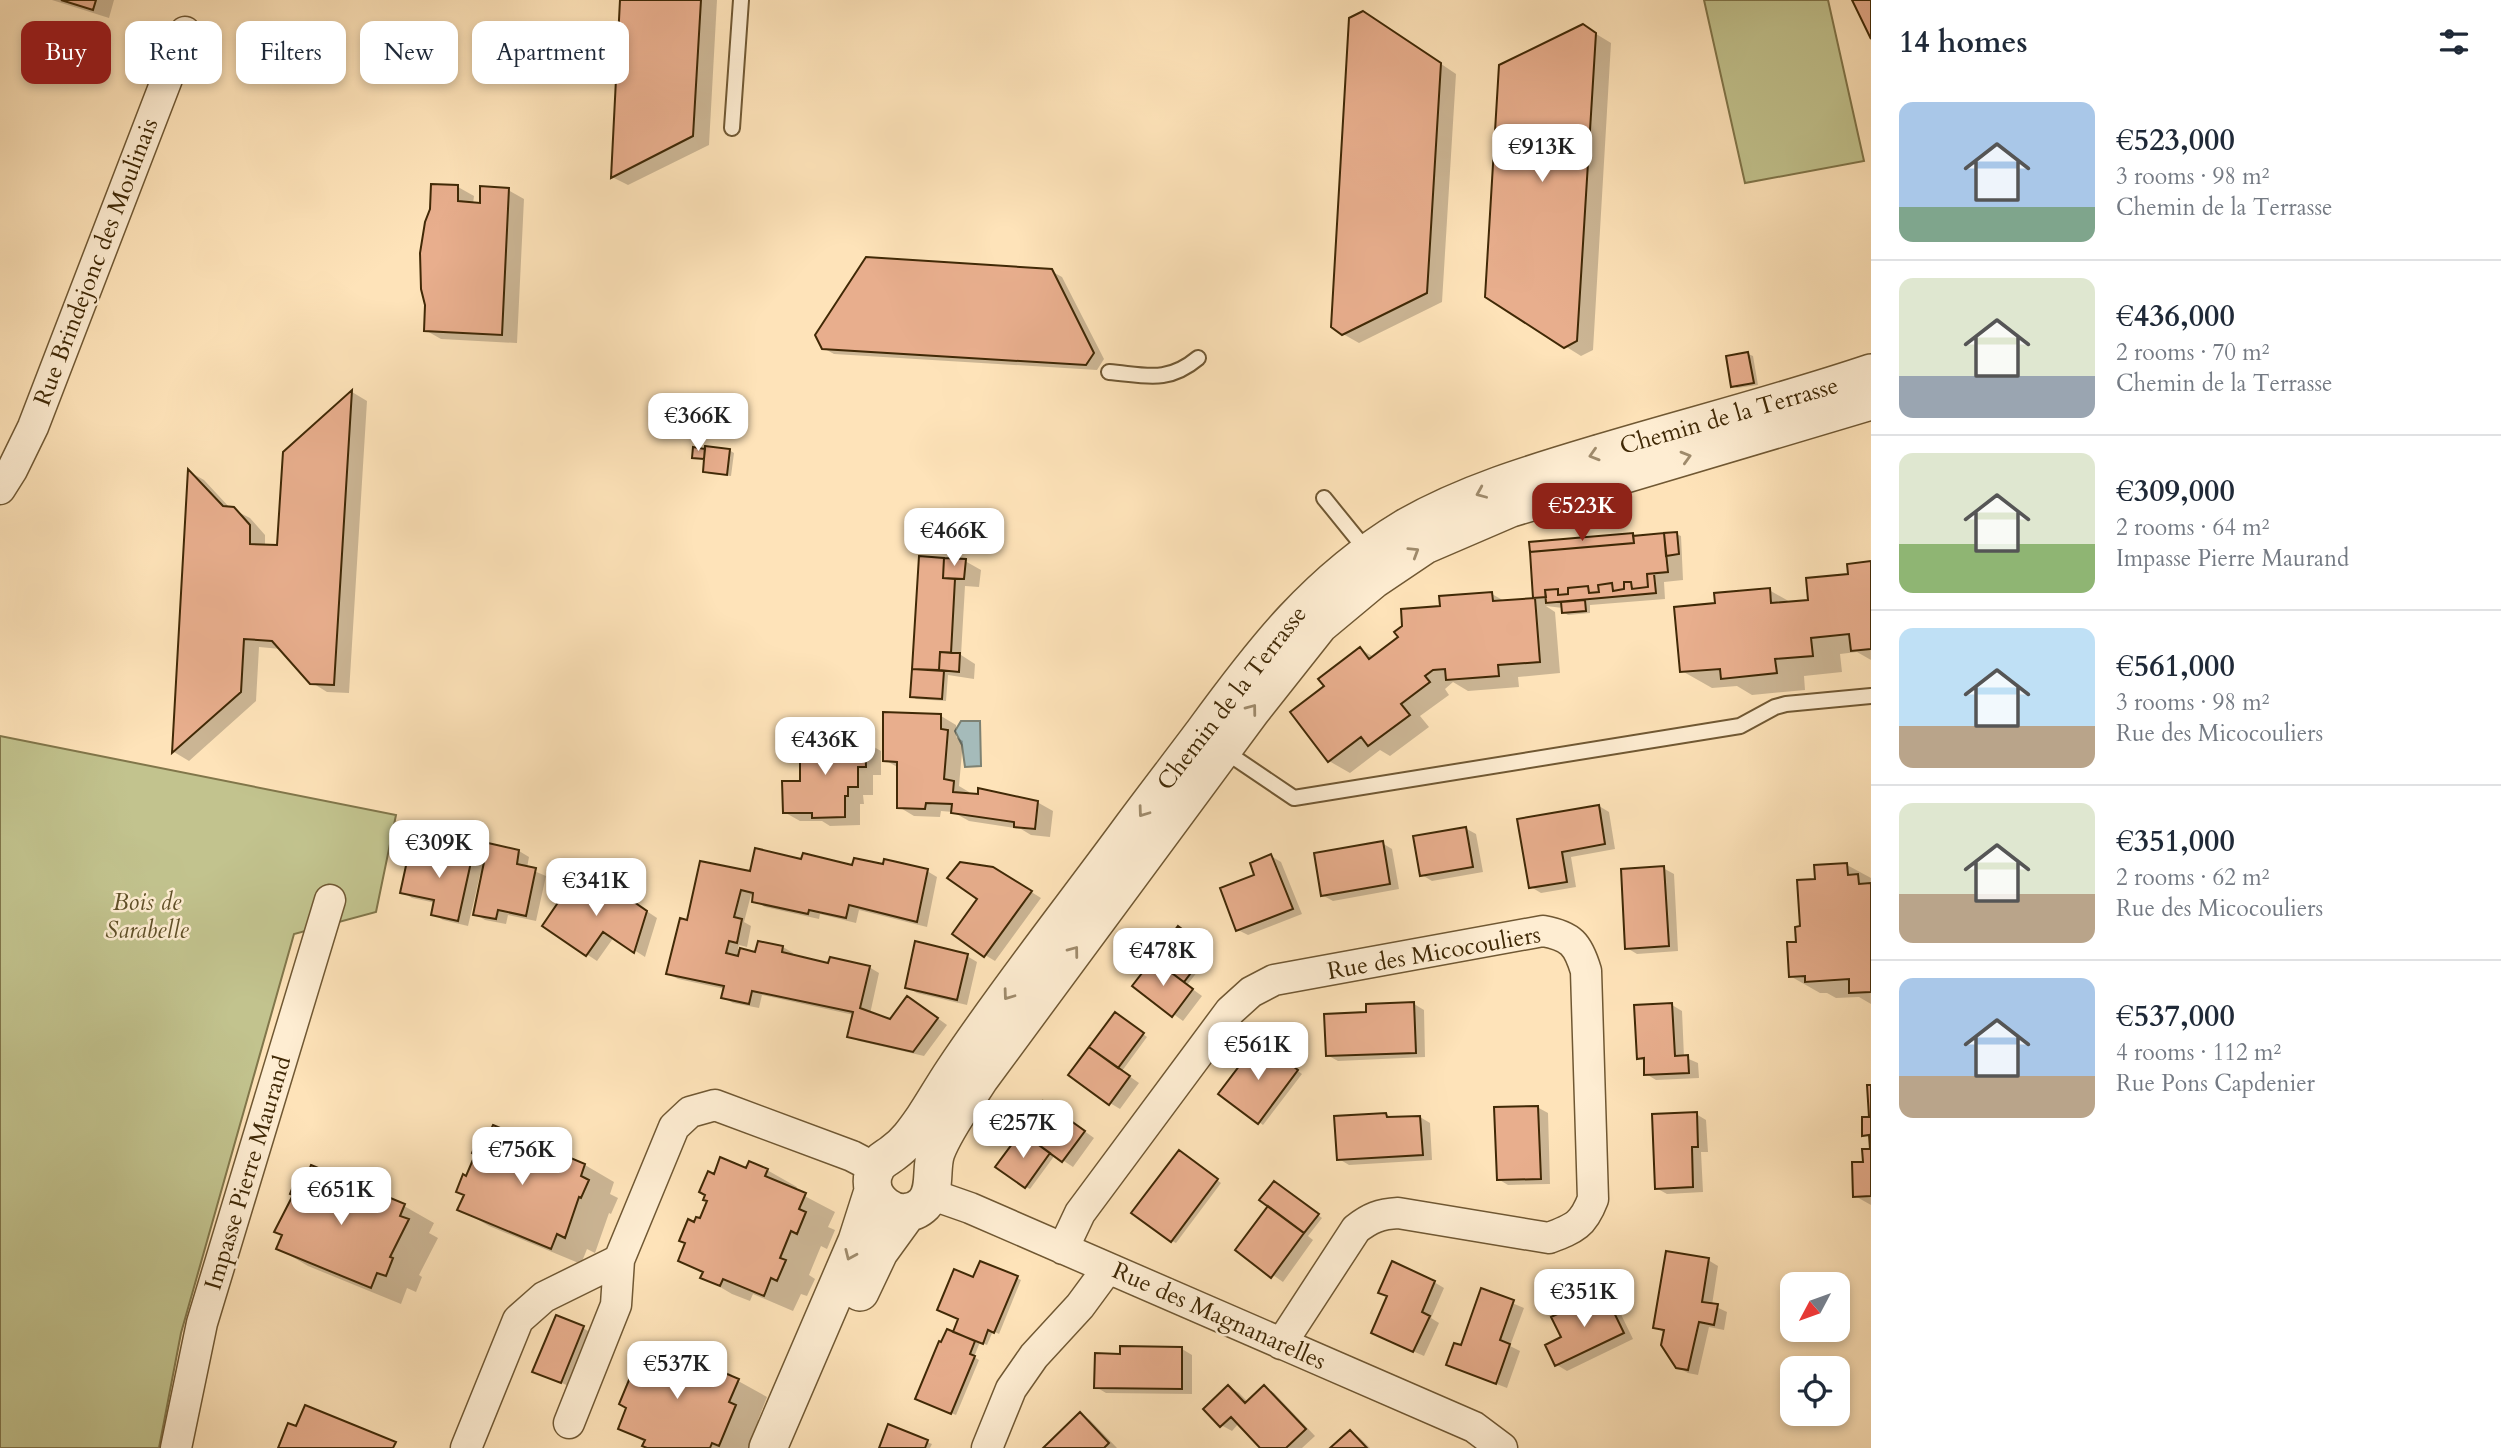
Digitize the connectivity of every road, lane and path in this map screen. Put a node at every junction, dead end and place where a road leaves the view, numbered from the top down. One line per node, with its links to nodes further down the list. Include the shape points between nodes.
1 (741, 0): 3 (lane)
2 (165, 84): 8 (street, Rue Brindejonc des Moulinais, via 33,427)
3 (732, 128)
4 (1198, 358): 5 (lane, via 1166,377)
5 (1109, 372)
6 (1871, 373): 10 (street, Chemin de la Terrasse, one-way to 10, via 1504,483 1405,528)
7 (1871, 401): 10 (street, Chemin de la Terrasse, one-way to 7, via 1511,508)
8 (0, 489)
9 (1324, 498): 10 (lane)
10 (1376, 562): 12 (street, Chemin de la Terrasse, via 1310,600 1286,626)
11 (1871, 696): 12 (lane, via 1786,704 1740,726 1294,798)
12 (1212, 743): 14 (street, Chemin de la Terrasse, one-way to 14, via 978,1036 910,1138); 15 (street, Chemin de la Terrasse, one-way to 12, via 944,1133)
13 (330, 900): 21 (street, Impasse Pierre Maurand, via 202,1323)
14 (880, 1171): 15 (street, via 883,1206 891,1210); 15 (street, via 904,1152 915,1155 924,1162); 17 (street, via 852,1156 715,1105 690,1112 674,1127); 23 (street, Chemin de la Terrasse, one-way to 23, via 857,1241)
15 (923, 1192): 16 (street, Rue des Magnanarelles); 24 (street, Chemin de la Terrasse, via 879,1252)
16 (1063, 1249): 18 (street, Rue des Magnanarelles); 19 (street, Rue des Micocouliers, via 1080,1213 1230,1011 1251,992 1274,980 1543,931 1564,935 1580,950 1586,971 1593,1199 1586,1218 1549,1238 1398,1213 1367,1220)
17 (618, 1260): 20 (street, via 616,1305); 22 (street, via 544,1297 518,1320)
18 (1108, 1268): 19 (street, Rue des Magnanarelles); 25 (street, via 1011,1389)
19 (1281, 1344): 26 (street, Rue des Magnanarelles, via 1474,1427)
20 (569, 1423)
21 (176, 1448)
22 (466, 1448)
23 (768, 1448)
24 (796, 1448)
25 (987, 1448)
26 (1502, 1448)

